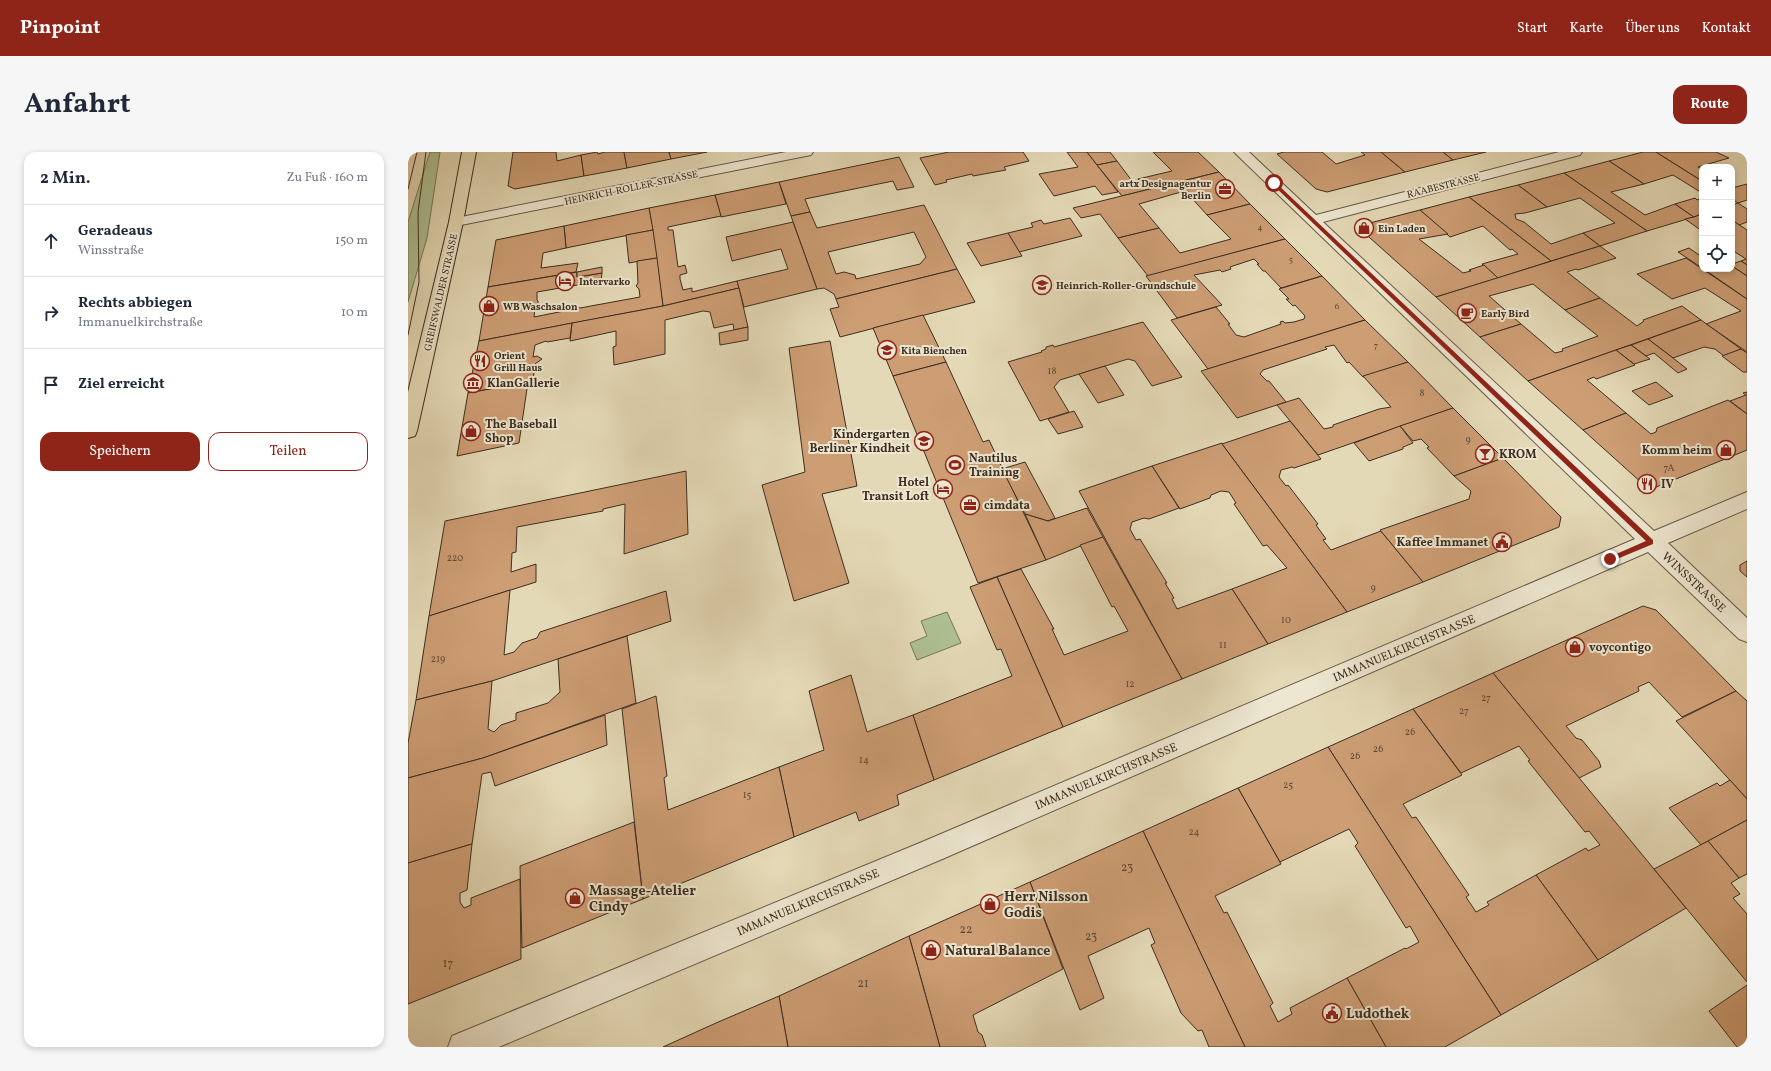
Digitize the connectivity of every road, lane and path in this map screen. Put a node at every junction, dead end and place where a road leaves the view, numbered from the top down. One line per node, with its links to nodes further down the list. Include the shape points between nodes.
1 (469, 152): 6 (main road, GREIFSWALDER STRASSE)
2 (806, 152): 6 (street, HEINRICH-ROLLER-STRASSE)
3 (1241, 152): 5 (street, WINSSTRASSE)
4 (1575, 152): 5 (street, RAABESTRASSE)
5 (1312, 220): 9 (street, WINSSTRASSE)
6 (456, 222): 7 (main road, GREIFSWALDER STRASSE)
7 (408, 432)
8 (1747, 500): 9 (street, IMMANUELKIRCHSTRASSE)
9 (1650, 542): 10 (street, WINSSTRASSE); 11 (street, IMMANUELKIRCHSTRASSE, via 938,848)
10 (1747, 632)
11 (463, 1047)

